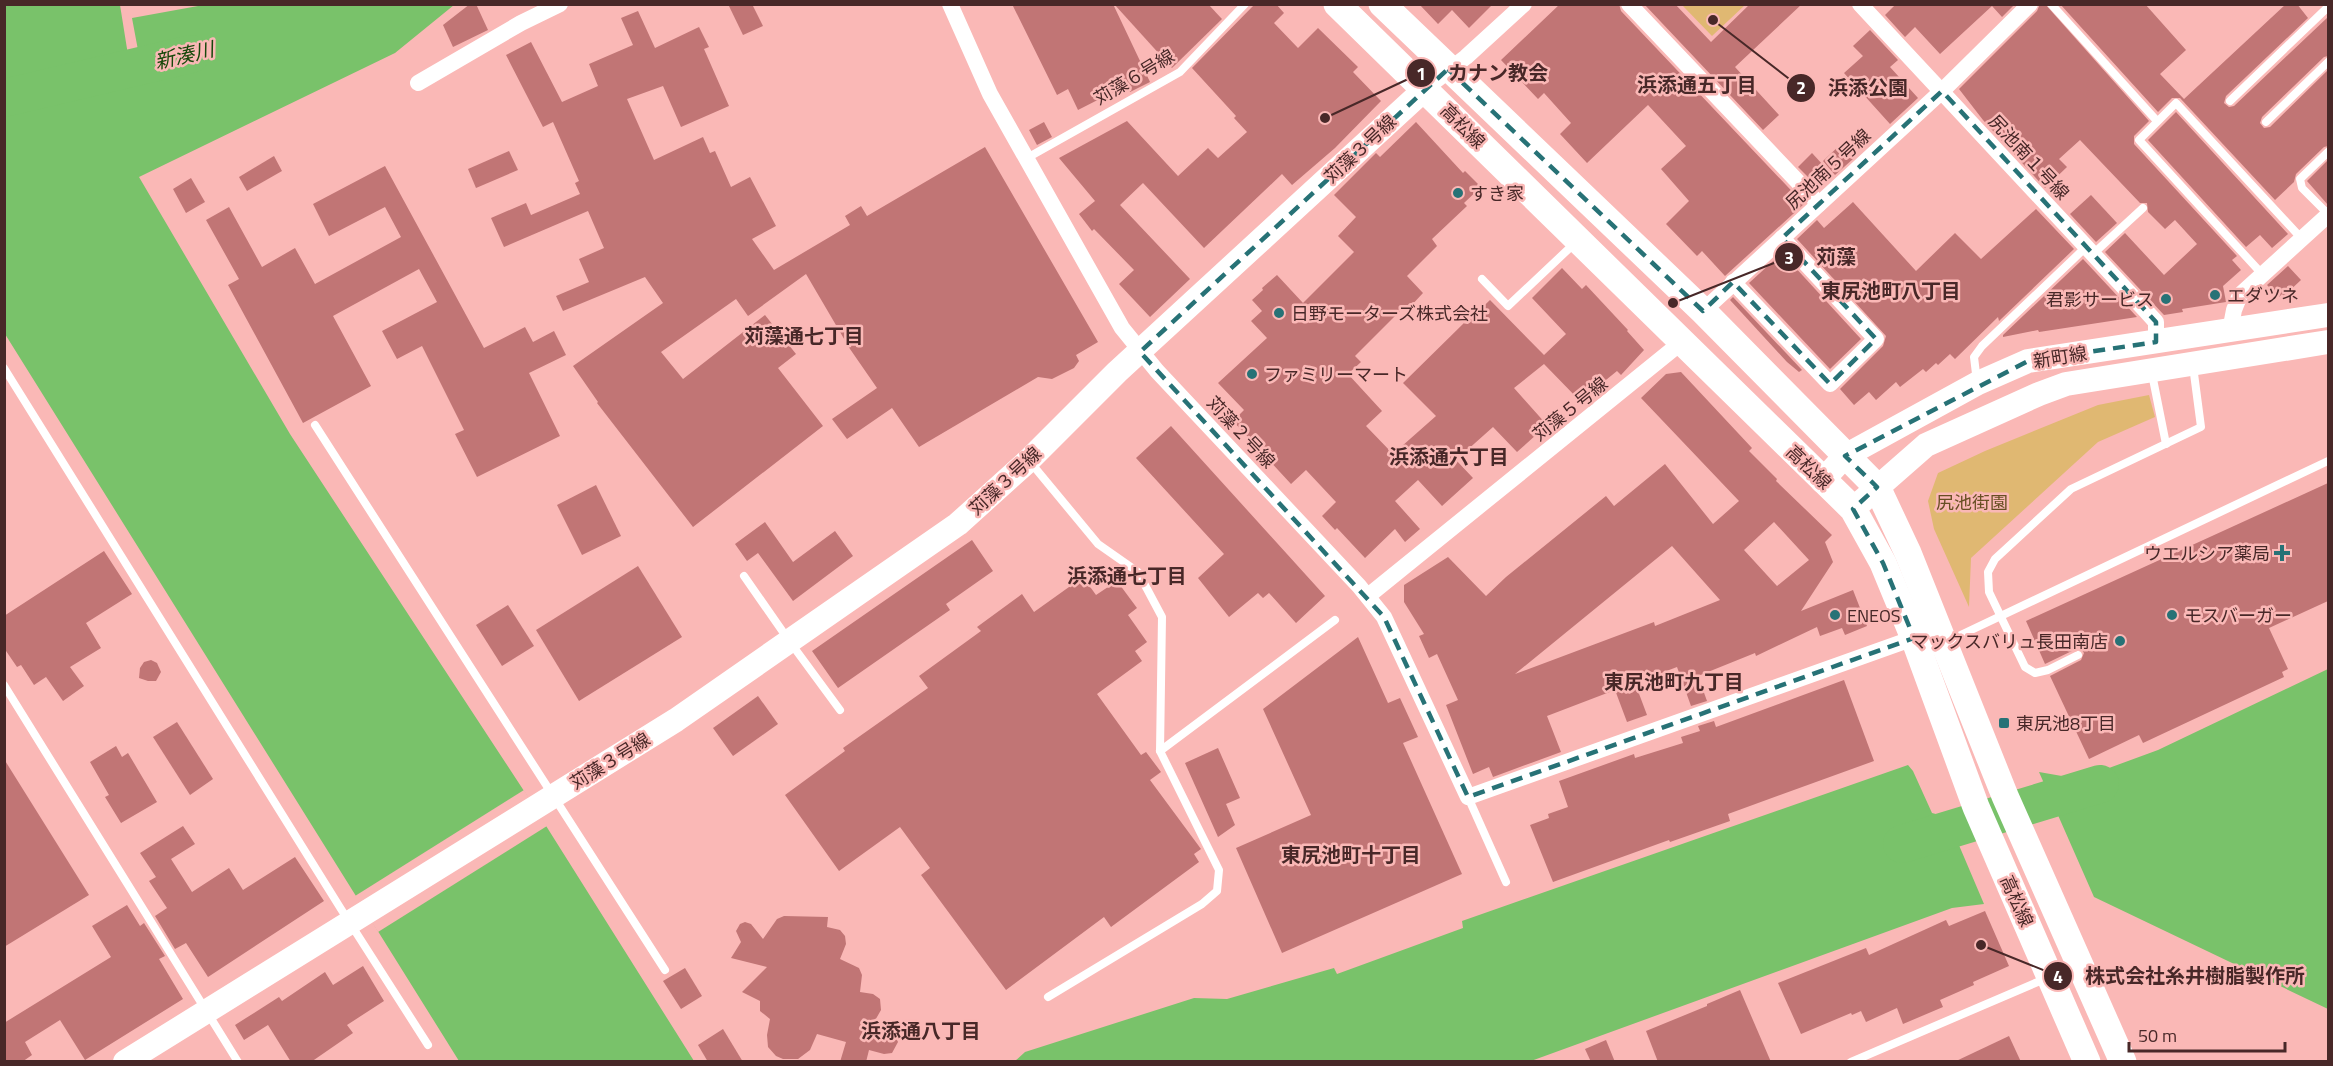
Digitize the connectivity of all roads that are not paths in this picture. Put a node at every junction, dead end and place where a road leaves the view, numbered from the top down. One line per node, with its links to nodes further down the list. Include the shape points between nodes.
1 (560, 4): 14 (street)
2 (950, 4): 21 (street, 苅藻２号線, via 990,94)
3 (1245, 4): 21 (lane, 苅藻６号線, via 1179,72)
4 (1337, 4): 15 (main road, 高松線)
5 (1382, 4): 13 (main road, 高松線)
6 (1524, 4): 13 (street, via 1467,57)
7 (1629, 4): 22 (street)
8 (1860, 4): 16 (street, 尻池南１号線)
9 (2030, 4): 16 (street, 尻池南５号線)
10 (2051, 4): 18 (lane)
11 (2328, 7): 17 (lane)
12 (2328, 62): 19 (lane)
13 (1448, 69): 15 (street); 32 (main road, 高松線)
14 (418, 83)
15 (1425, 89): 27 (main road, 高松線); 38 (street, 苅藻３号線)
16 (1942, 91): 22 (street, 尻池南５号線); 28 (street, 尻池南１号線)
17 (2230, 101)
18 (2157, 121): 26 (lane, via 2176,103); 29 (lane, via 2139,140)
19 (2266, 122)
20 (2328, 153): 24 (lane, via 2300,179 2302,188)
21 (1027, 158): 38 (street, 苅藻２号線, via 1122,328)
22 (1819, 204): 25 (street, 尻池南５号線)
23 (2143, 208): 28 (lane)
24 (2328, 215): 26 (street)
25 (1782, 238): 31 (street, 尻池南５号線); 31 (street, via 1876,339 1830,384)
26 (2302, 239): 29 (street)
27 (1578, 240): 30 (lane, via 1508,306); 35 (main road, 高松線)
28 (2090, 250): 36 (street, 尻池南１号線, via 2156,322); 42 (lane, via 1982,346 1974,357)
29 (2263, 275): 34 (street, via 2241,295)
30 (1482, 279)
31 (1733, 282): 32 (street, 尻池南５号線)
32 (1703, 310): 45 (main road, 高松線)
33 (2328, 315): 34 (street, 新町線)
34 (2230, 331): 36 (street, 新町線)
35 (1683, 341): 48 (main road, 高松線); 52 (street, 苅藻５号線)
36 (2156, 342): 42 (street, 新町線, via 2028,361)
37 (2328, 342): 39 (street, 新町線)
38 (1140, 352): 46 (street, 苅藻３号線); 52 (street, 苅藻２号線)
39 (2193, 363): 41 (street, 新町線); 44 (lane, via 2201,428)
40 (4, 368): 64 (lane)
41 (2151, 370): 44 (lane); 49 (street, 新町線, via 2066,384 2039,394 1926,446)
42 (1977, 383): 45 (street, 新町線)
43 (315, 425): 62 (lane)
44 (2166, 444): 57 (lane, via 2071,489 1995,559 1988,572 1989,592 2025,667 2035,673)
45 (1845, 456): 48 (street, 新町線); 49 (main road, 高松線)
46 (1029, 460): 55 (street, 苅藻３号線, via 958,524); 60 (lane, via 1098,544 1138,572 1162,617)
47 (2328, 461): 56 (lane)
48 (1822, 481): 50 (main road, 高松線)
49 (1877, 488): 50 (street, 新町線); 56 (main road, 高松線)
50 (1853, 509): 54 (main road, 高松線, via 1883,563)
51 (744, 576): 55 (lane)
52 (1368, 596): 61 (street, 苅藻２号線, via 1384,617)
53 (1335, 620): 60 (lane)
54 (1914, 638): 61 (street); 66 (main road, 高松線, via 1976,807)
55 (790, 642): 59 (lane); 62 (street, 苅藻３号線, via 676,720)
56 (1945, 643): 74 (main road, 高松線, via 2044,887)
57 (2078, 655)
58 (4, 685): 68 (lane)
59 (840, 710)
60 (1160, 751): 67 (lane, via 1219,870 1217,891 1202,904)
61 (1468, 797): 63 (lane, 苅藻２号線)
62 (544, 802): 64 (street, 苅藻３号線); 65 (lane)
63 (1506, 882)
64 (358, 918): 68 (street, 苅藻３号線); 69 (lane)
65 (665, 970)
66 (2050, 976): 72 (lane); 73 (main road, 高松線)
67 (1048, 997)
68 (208, 1012): 70 (street, 苅藻３号線); 71 (lane)
69 (428, 1045)
70 (125, 1062)
71 (238, 1062)
72 (1851, 1062)
73 (2087, 1062)
74 (2123, 1062)

